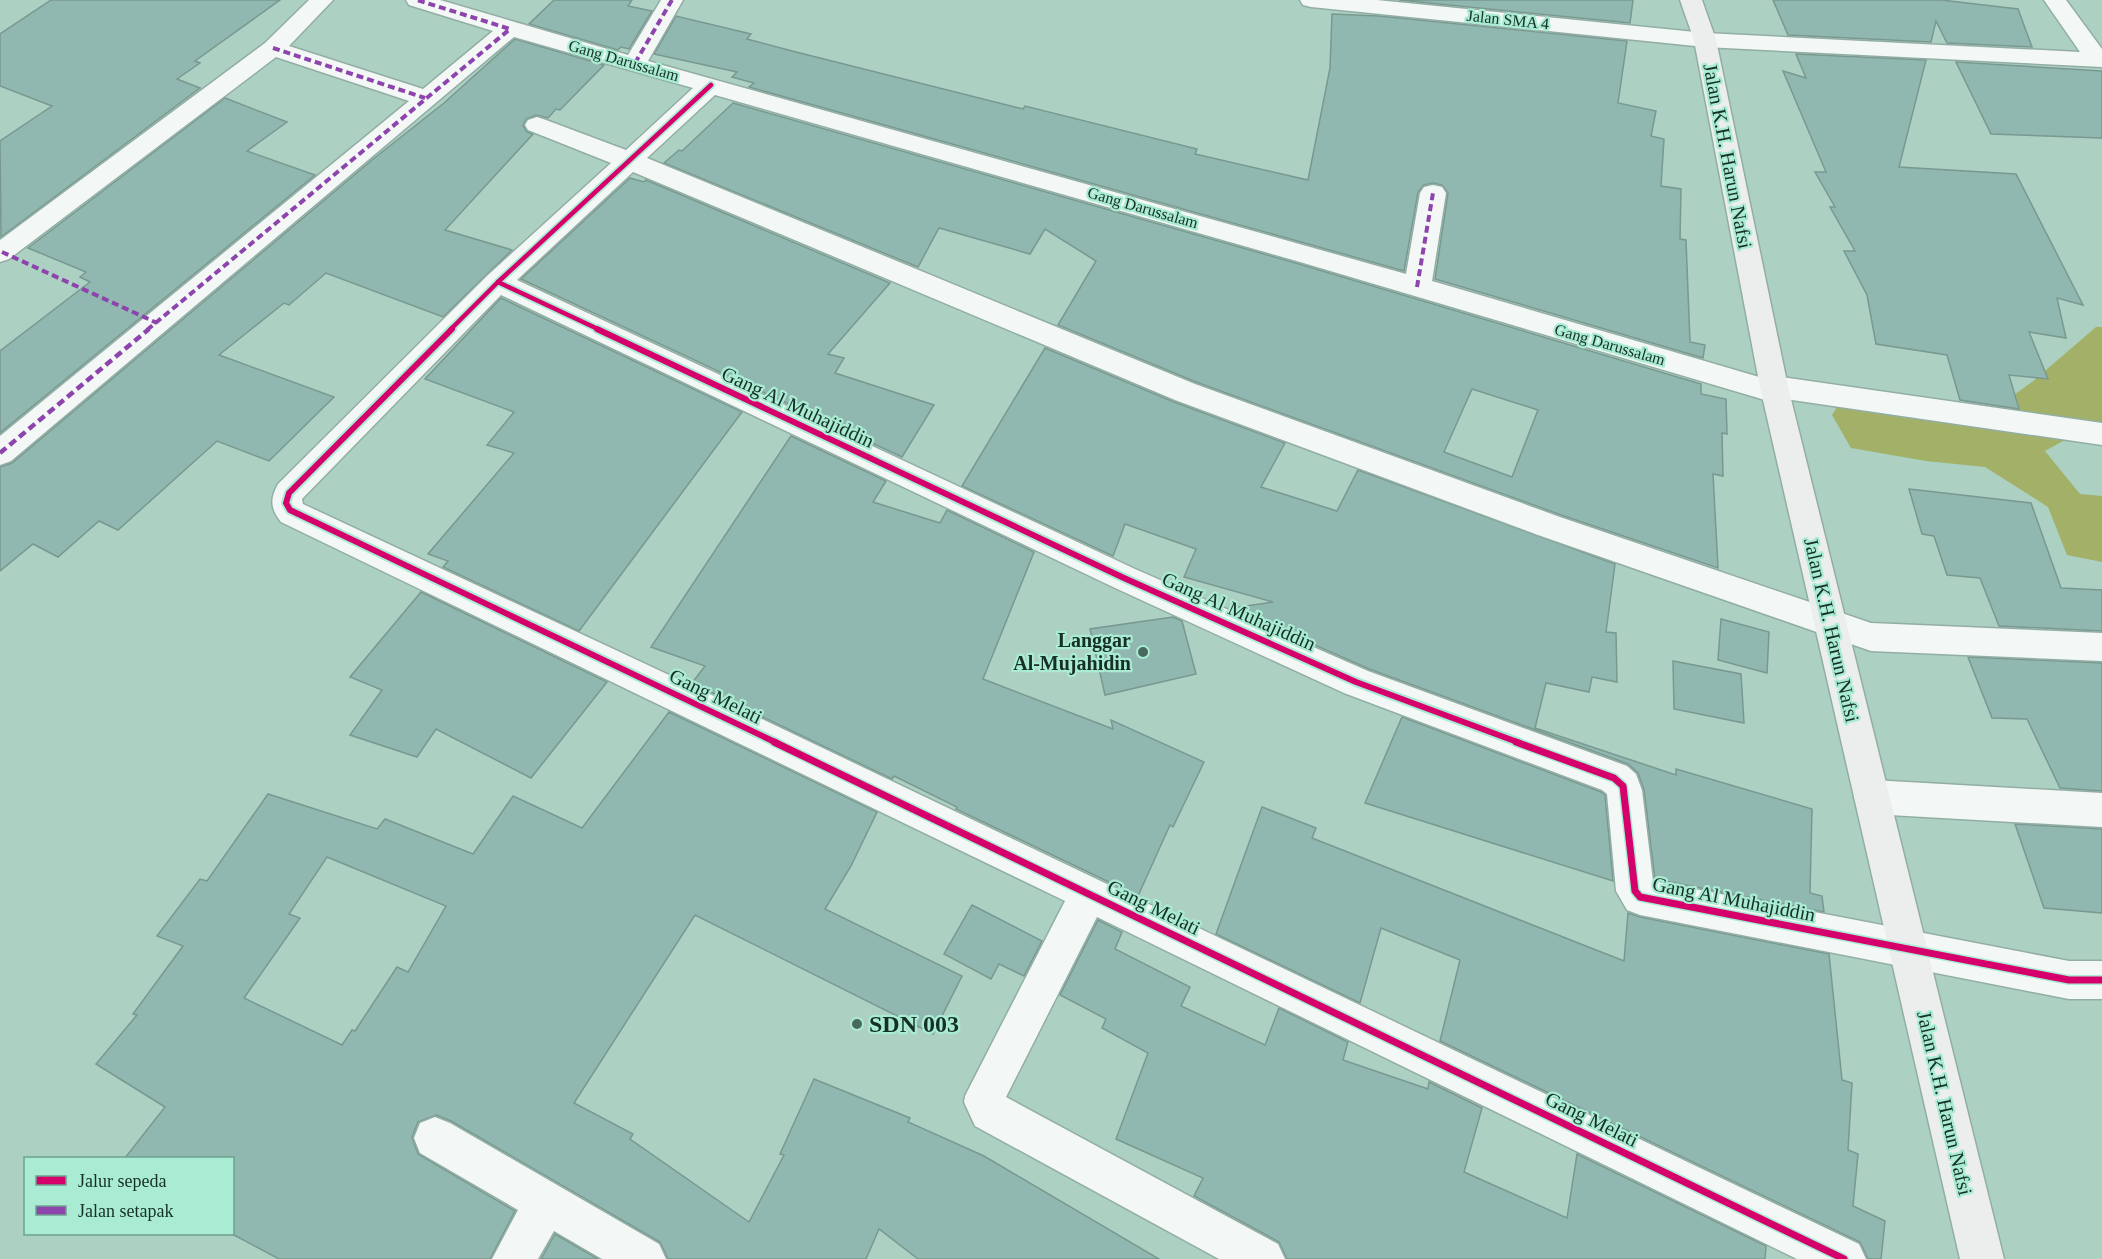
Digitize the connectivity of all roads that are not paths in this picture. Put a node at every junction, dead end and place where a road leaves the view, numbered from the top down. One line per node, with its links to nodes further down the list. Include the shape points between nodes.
1 (322, 0): 9 (street)
2 (417, 0): 7 (street, Gang Darussalam)
3 (672, 0): 11 (street)
4 (1311, 0): 8 (street, Jalan SMA 4)
5 (1691, 0): 8 (main road, Jalan K.H. Harun Nafsi)
6 (2055, 0): 10 (street)
7 (510, 28): 11 (street, Gang Darussalam); 13 (street)
8 (1705, 40): 10 (street, Jalan SMA 4); 20 (main road, Jalan K.H. Harun Nafsi)
9 (273, 48): 13 (street); 17 (street)
10 (2100, 60)
11 (635, 63): 12 (street, Gang Darussalam)
12 (711, 85): 15 (street); 19 (street, Gang Darussalam)
13 (425, 98): 22 (street)
14 (537, 125): 15 (street)
15 (630, 161): 18 (street); 23 (street, via 1185,392 1548,526)
16 (1432, 193): 19 (street)
17 (0, 253)
18 (498, 282): 27 (street, Gang Melati, via 289,493 287,508); 28 (street, Gang Al Muhajiddin, via 1124,578 1346,677 1614,778 1624,790 1635,891 1640,897)
19 (1417, 287): 20 (street, Gang Darussalam)
20 (1774, 390): 21 (street, Gang Darussalam); 23 (main road, Jalan K.H. Harun Nafsi)
21 (2102, 434)
22 (0, 453)
23 (1830, 623): 24 (street, via 1871,637); 25 (main road, Jalan K.H. Harun Nafsi)
24 (2102, 647)
25 (1872, 797): 26 (street); 28 (main road, Jalan K.H. Harun Nafsi)
26 (2102, 810)
27 (1089, 894): 34 (street, via 985,1096 986,1107); 35 (street, Gang Melati)
28 (1909, 950): 29 (street, via 2069,980); 36 (main road, Jalan K.H. Harun Nafsi)
29 (2102, 980)
30 (435, 1138): 31 (street)
31 (546, 1202): 32 (street); 33 (street)
32 (514, 1259)
33 (644, 1259)
34 (1263, 1259)
35 (1844, 1259)
36 (1982, 1259)

